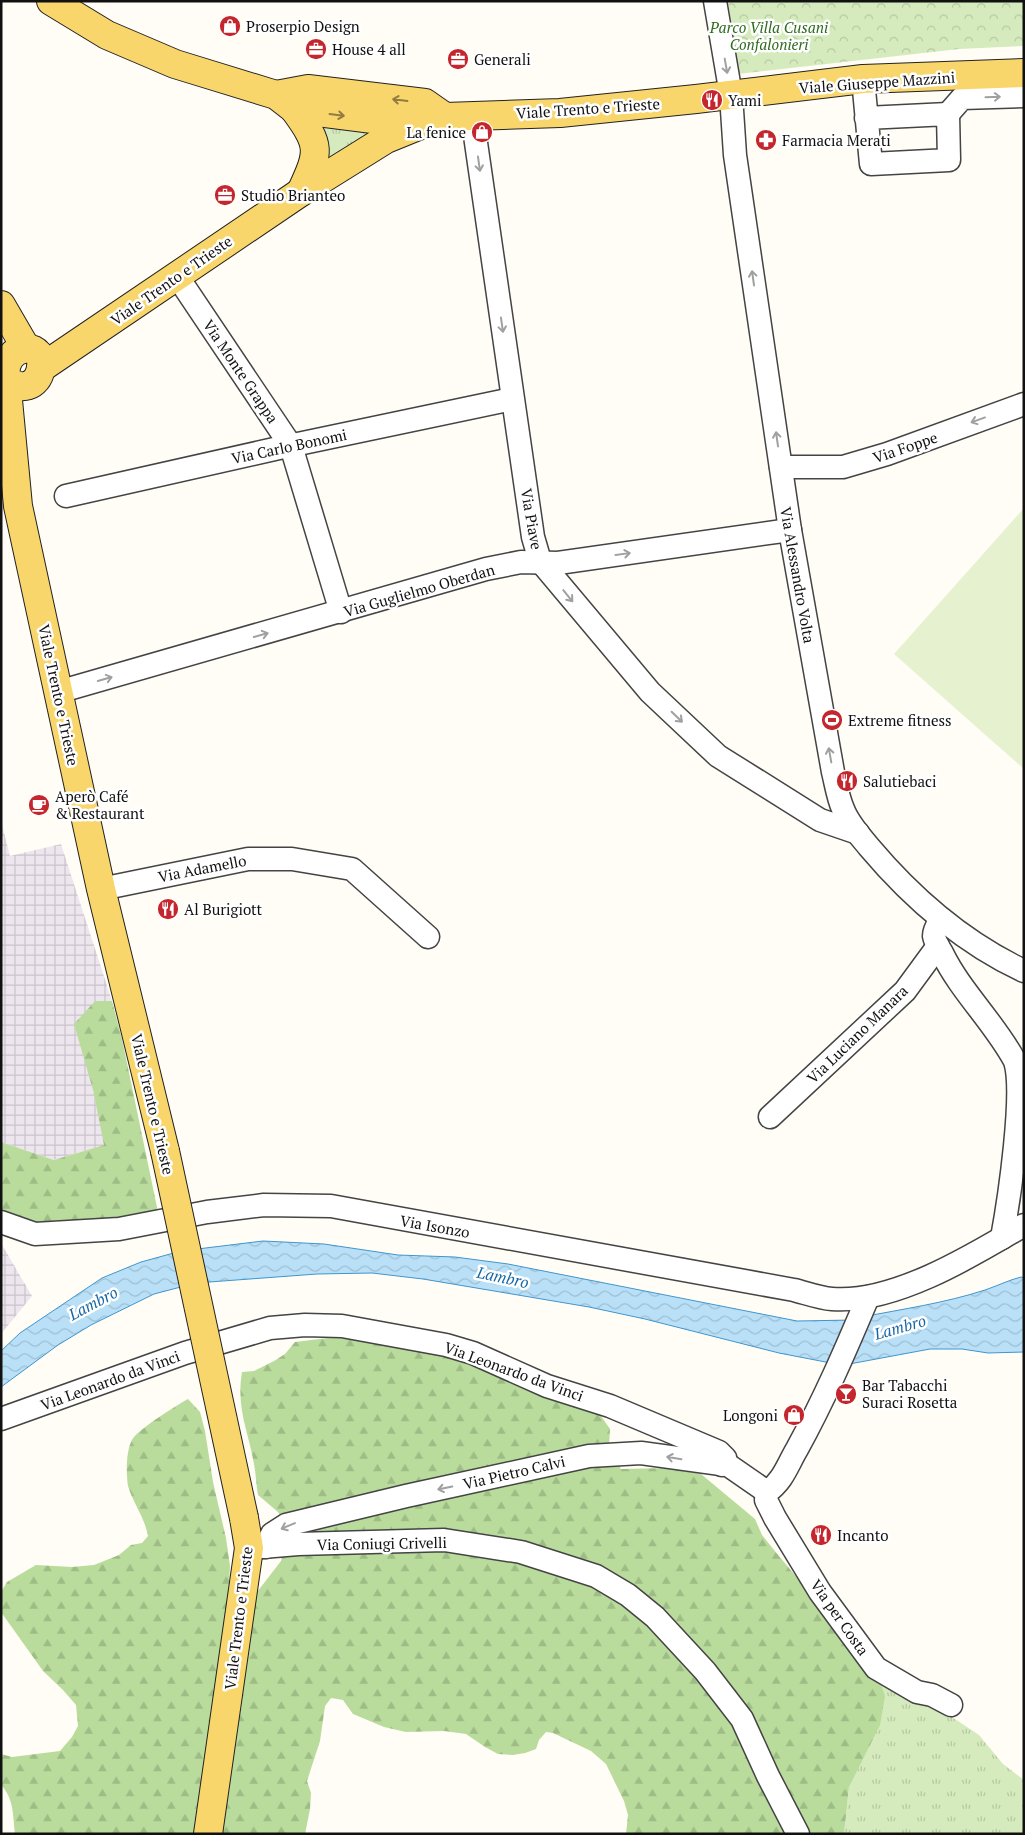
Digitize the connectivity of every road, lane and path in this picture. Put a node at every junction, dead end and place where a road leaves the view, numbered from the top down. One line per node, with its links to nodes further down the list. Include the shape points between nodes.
1 (51, 1): 7 (main road, Viale Trento e Trieste, via 106,35 175,64)
2 (715, 1): 5 (street, Via Alessandro Volta, one-way to 5)
3 (1024, 73): 4 (main road, Viale Giuseppe Mazzini)
4 (863, 79): 5 (main road, Viale Giuseppe Mazzini); 11 (street)
5 (731, 95): 9 (main road, Viale Trento e Trieste, via 560,113); 20 (street, Via Alessandro Volta, one-way to 5, via 735,155)
6 (1024, 96): 8 (street, one-way to 6)
7 (285, 102): 10 (main road, one-way to 7, via 425,103 308,89); 12 (main road, Viale Trento e Trieste, one-way to 12); 13 (main road, via 314,139 316,153)
8 (955, 106): 11 (street); 11 (street, via 949,160 871,164)
9 (472, 115): 10 (main road, Viale Trento e Trieste); 17 (street, Via Piave, one-way to 17)
10 (445, 117): 12 (main road, Viale Trento e Trieste)
11 (866, 118)
12 (420, 125): 13 (main road, Viale Trento e Trieste, via 386,139)
13 (301, 192): 14 (main road, Viale Trento e Trieste)
14 (178, 276): 16 (main road, Viale Trento e Trieste, via 78,344); 19 (street, Via Monte Grappa)
15 (1, 305): 16 (main road)
16 (16, 363): 25 (main road, Viale Trento e Trieste, via 13,446 18,506)
17 (512, 399): 19 (street, Via Carlo Bonomi); 23 (street, Via Piave, via 533,537)
18 (1024, 404): 20 (street, Via Foppe, one-way to 20, via 888,454 843,466)
19 (291, 446): 21 (street, Via Carlo Bonomi); 24 (street, Via Monte Grappa)
20 (781, 467): 22 (street, Via Alessandro Volta)
21 (66, 496)
22 (790, 530): 23 (street, Via Guglielmo Oberdan, one-way to 22, via 558,563); 26 (street, Via Alessandro Volta, one-way to 22, via 843,810 833,772)
23 (540, 561): 24 (street, Via Guglielmo Oberdan, via 486,570); 26 (street, Via Piave, one-way to 26, via 650,692 718,756 820,820)
24 (341, 612): 25 (street, Via Guglielmo Oberdan, one-way to 24)
25 (58, 692): 27 (main road, Viale Trento e Trieste)
26 (858, 832): 28 (street, Via Alessandro Volta, via 905,886)
27 (102, 889): 29 (street, Via Adamello, via 248,859 292,859 352,870); 40 (main road, Viale Trento e Trieste, bridge, via 165,1151 244,1518)
28 (942, 919): 30 (street, via 934,934); 31 (street, Via Alessandro Volta, via 998,958)
29 (428, 936)
30 (938, 946): 32 (street, Via Luciano Manara, via 905,991); 35 (street, via 952,973 1003,1041 1020,1075 1021,1119)
31 (1024, 971)
32 (770, 1117)
33 (1, 1222): 36 (street, Via Isonzo, via 35,1234 119,1228 264,1205 331,1206 794,1290)
34 (1024, 1225): 35 (street)
35 (1002, 1238): 36 (street)
36 (864, 1306): 39 (street, via 840,1365 790,1464 778,1484)
37 (1, 1419): 38 (street, Via Leonardo da Vinci, via 185,1353 270,1328 342,1326 473,1353 547,1386 610,1406 719,1452 724,1458)
38 (722, 1465): 39 (street, Via Pietro Calvi, via 728,1465); 40 (street, Via Pietro Calvi, one-way to 40, via 641,1453 589,1456 286,1525)
39 (767, 1492): 41 (street, Via per Costa, via 766,1500 775,1518 820,1592 876,1668 917,1692)
40 (258, 1547): 42 (main road, Viale Trento e Trieste); 43 (street, Via Coniugi Crivelli, via 444,1540 521,1552 596,1576 628,1595 705,1671 742,1719)
41 (951, 1704)
42 (208, 1834)
43 (798, 1834)

